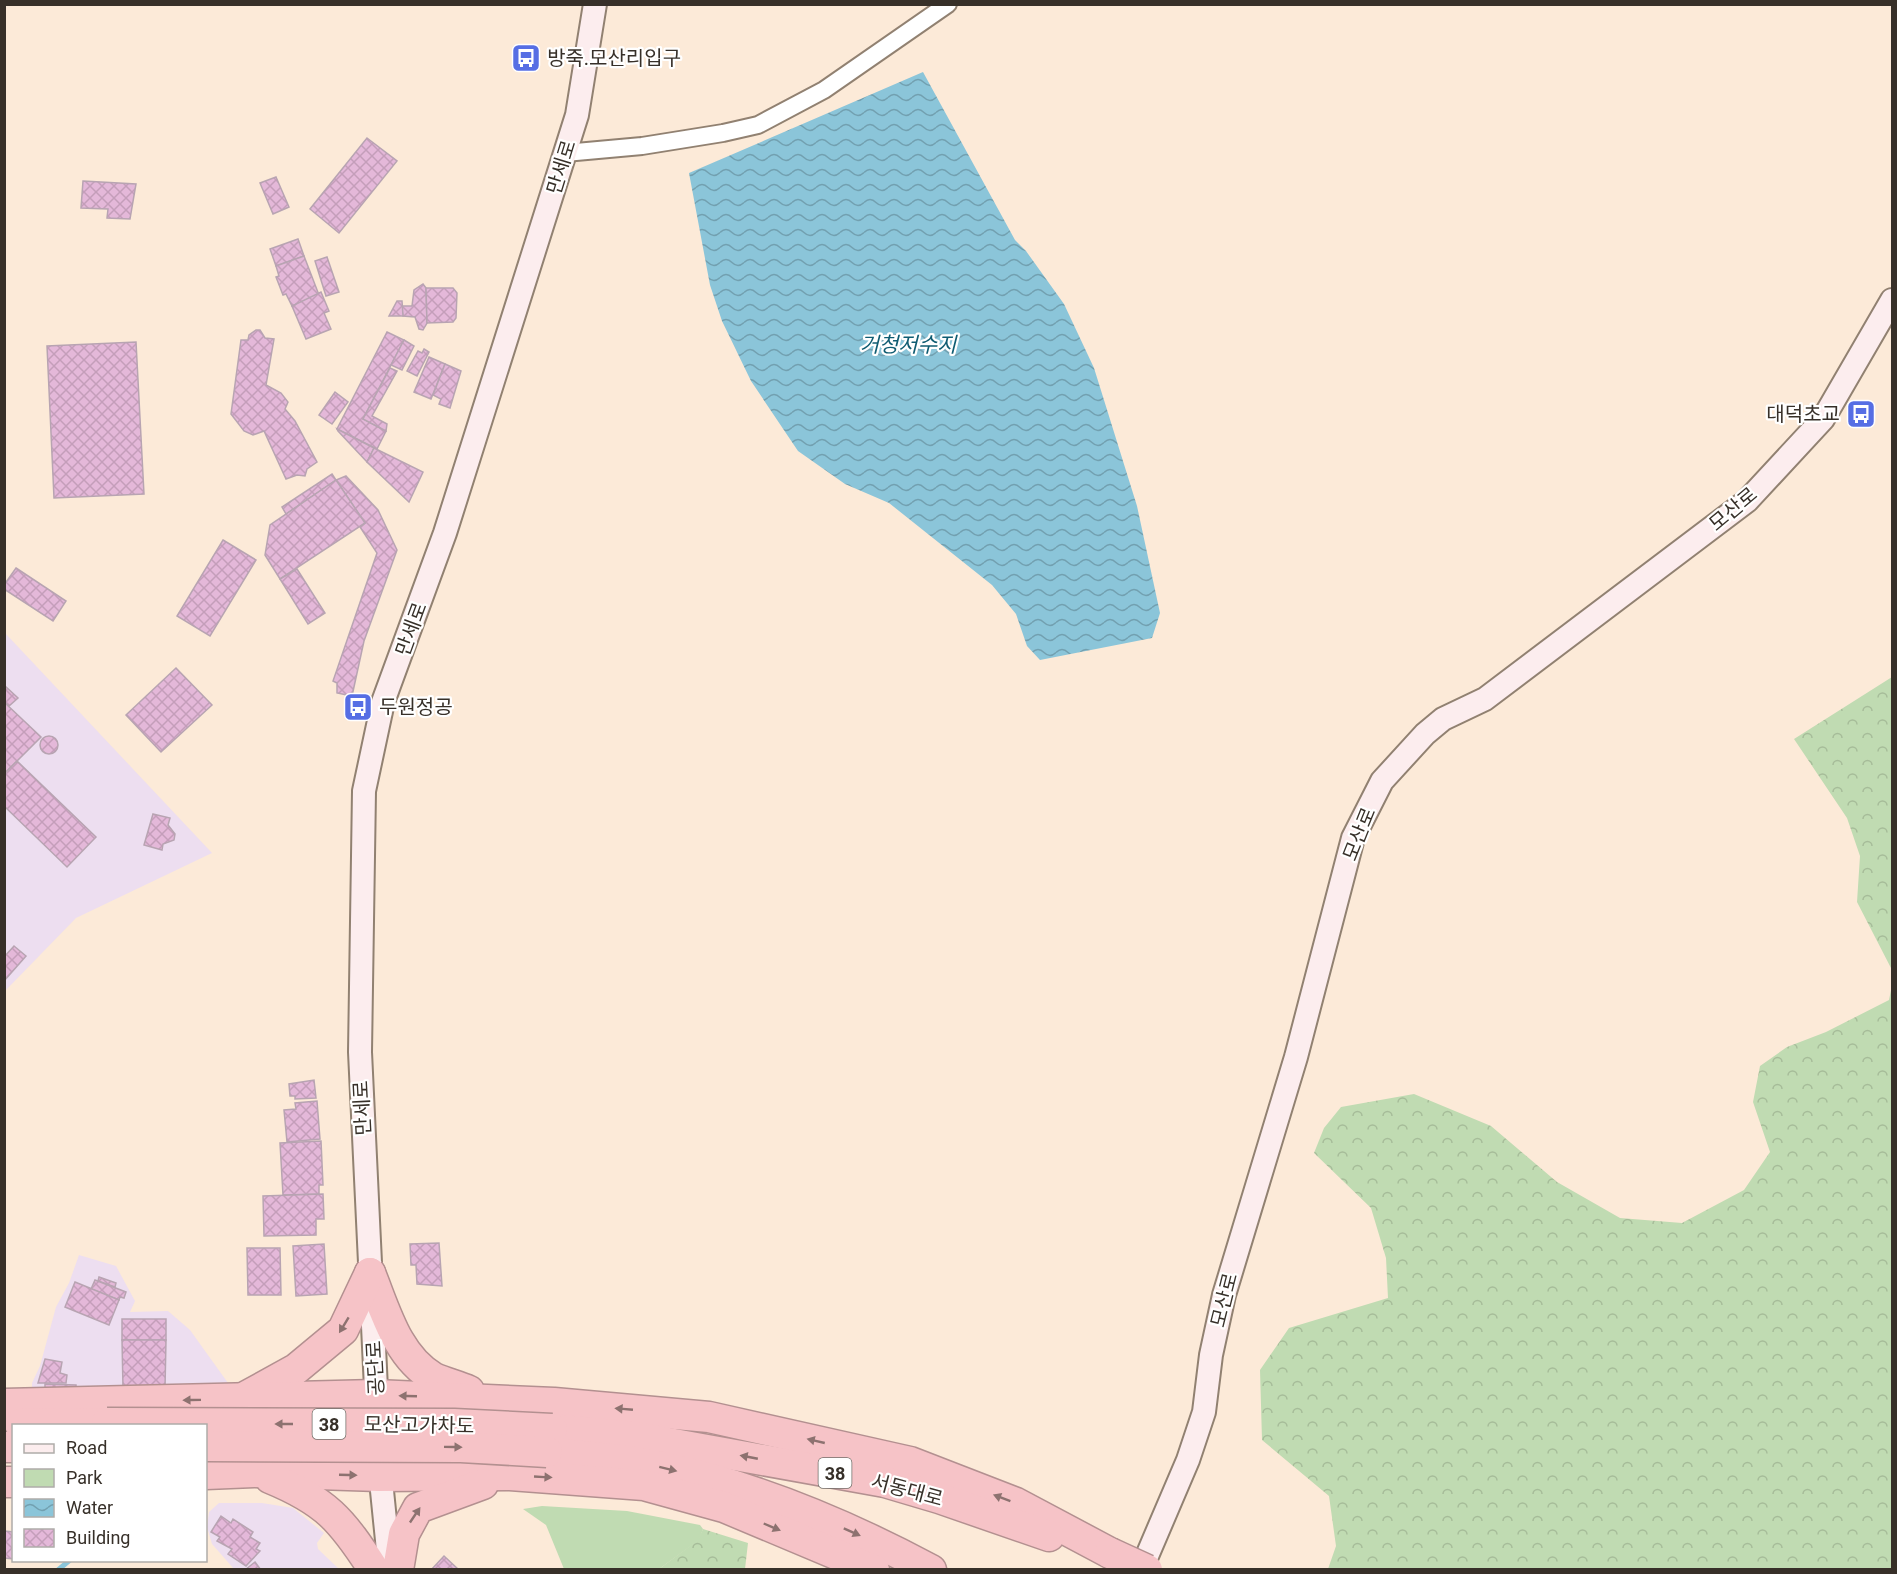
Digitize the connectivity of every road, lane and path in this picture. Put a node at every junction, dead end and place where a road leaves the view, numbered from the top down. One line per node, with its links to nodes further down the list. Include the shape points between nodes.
1 (595, 4): 3 (main road, 만세로, via 577,115)
2 (948, 4): 3 (street, via 824,90 758,124 723,134)
3 (565, 153): 5 (main road, 만세로, via 446,533 384,702 364,791 360,1052)
4 (1893, 300): 23 (main road, 모산로, via 1823,419 1747,501 1485,699 1443,719 1382,781 1353,838 1296,1057 1224,1294 1204,1412 1188,1460)
5 (370, 1273): 6 (main road, 공단로); 7 (highway, one-way to 7, via 344,1330 296,1369); 8 (highway, via 408,1356 434,1377)
6 (376, 1395): 7 (highway); 8 (highway, one-way to 6); 16 (main road, 공단로)
7 (243, 1399): 9 (highway, one-way to 9)
8 (486, 1399): 17 (highway, one-way to 8, via 1016,1503 910,1462 709,1417)
9 (4, 1404)
10 (4, 1424): 11 (highway, 모산고가차도 / 38, one-way to 10, bridge, via 454,1424)
11 (550, 1441): 12 (highway, 모산고가차도 / 38, one-way to 11, bridge, via 461,1447); 17 (highway, 서동대로 / 38, one-way to 11, via 885,1482 635,1437); 22 (highway, 38, one-way to 22, via 738,1487)
12 (207, 1446)
13 (254, 1472): 14 (highway); 16 (highway, one-way to 16); 18 (highway, via 305,1492 334,1515)
14 (207, 1474)
15 (510, 1475): 16 (highway); 20 (highway, one-way to 15, via 404,1534 418,1508); 21 (highway, one-way to 21, via 644,1485 724,1507)
16 (379, 1476): 19 (main road, 공단로)
17 (1110, 1553): 24 (highway, 서동대로 / 38, bridge)
18 (374, 1569)
19 (390, 1569)
20 (398, 1569)
21 (874, 1569)
22 (931, 1569)
23 (1141, 1569)
24 (1147, 1569)

